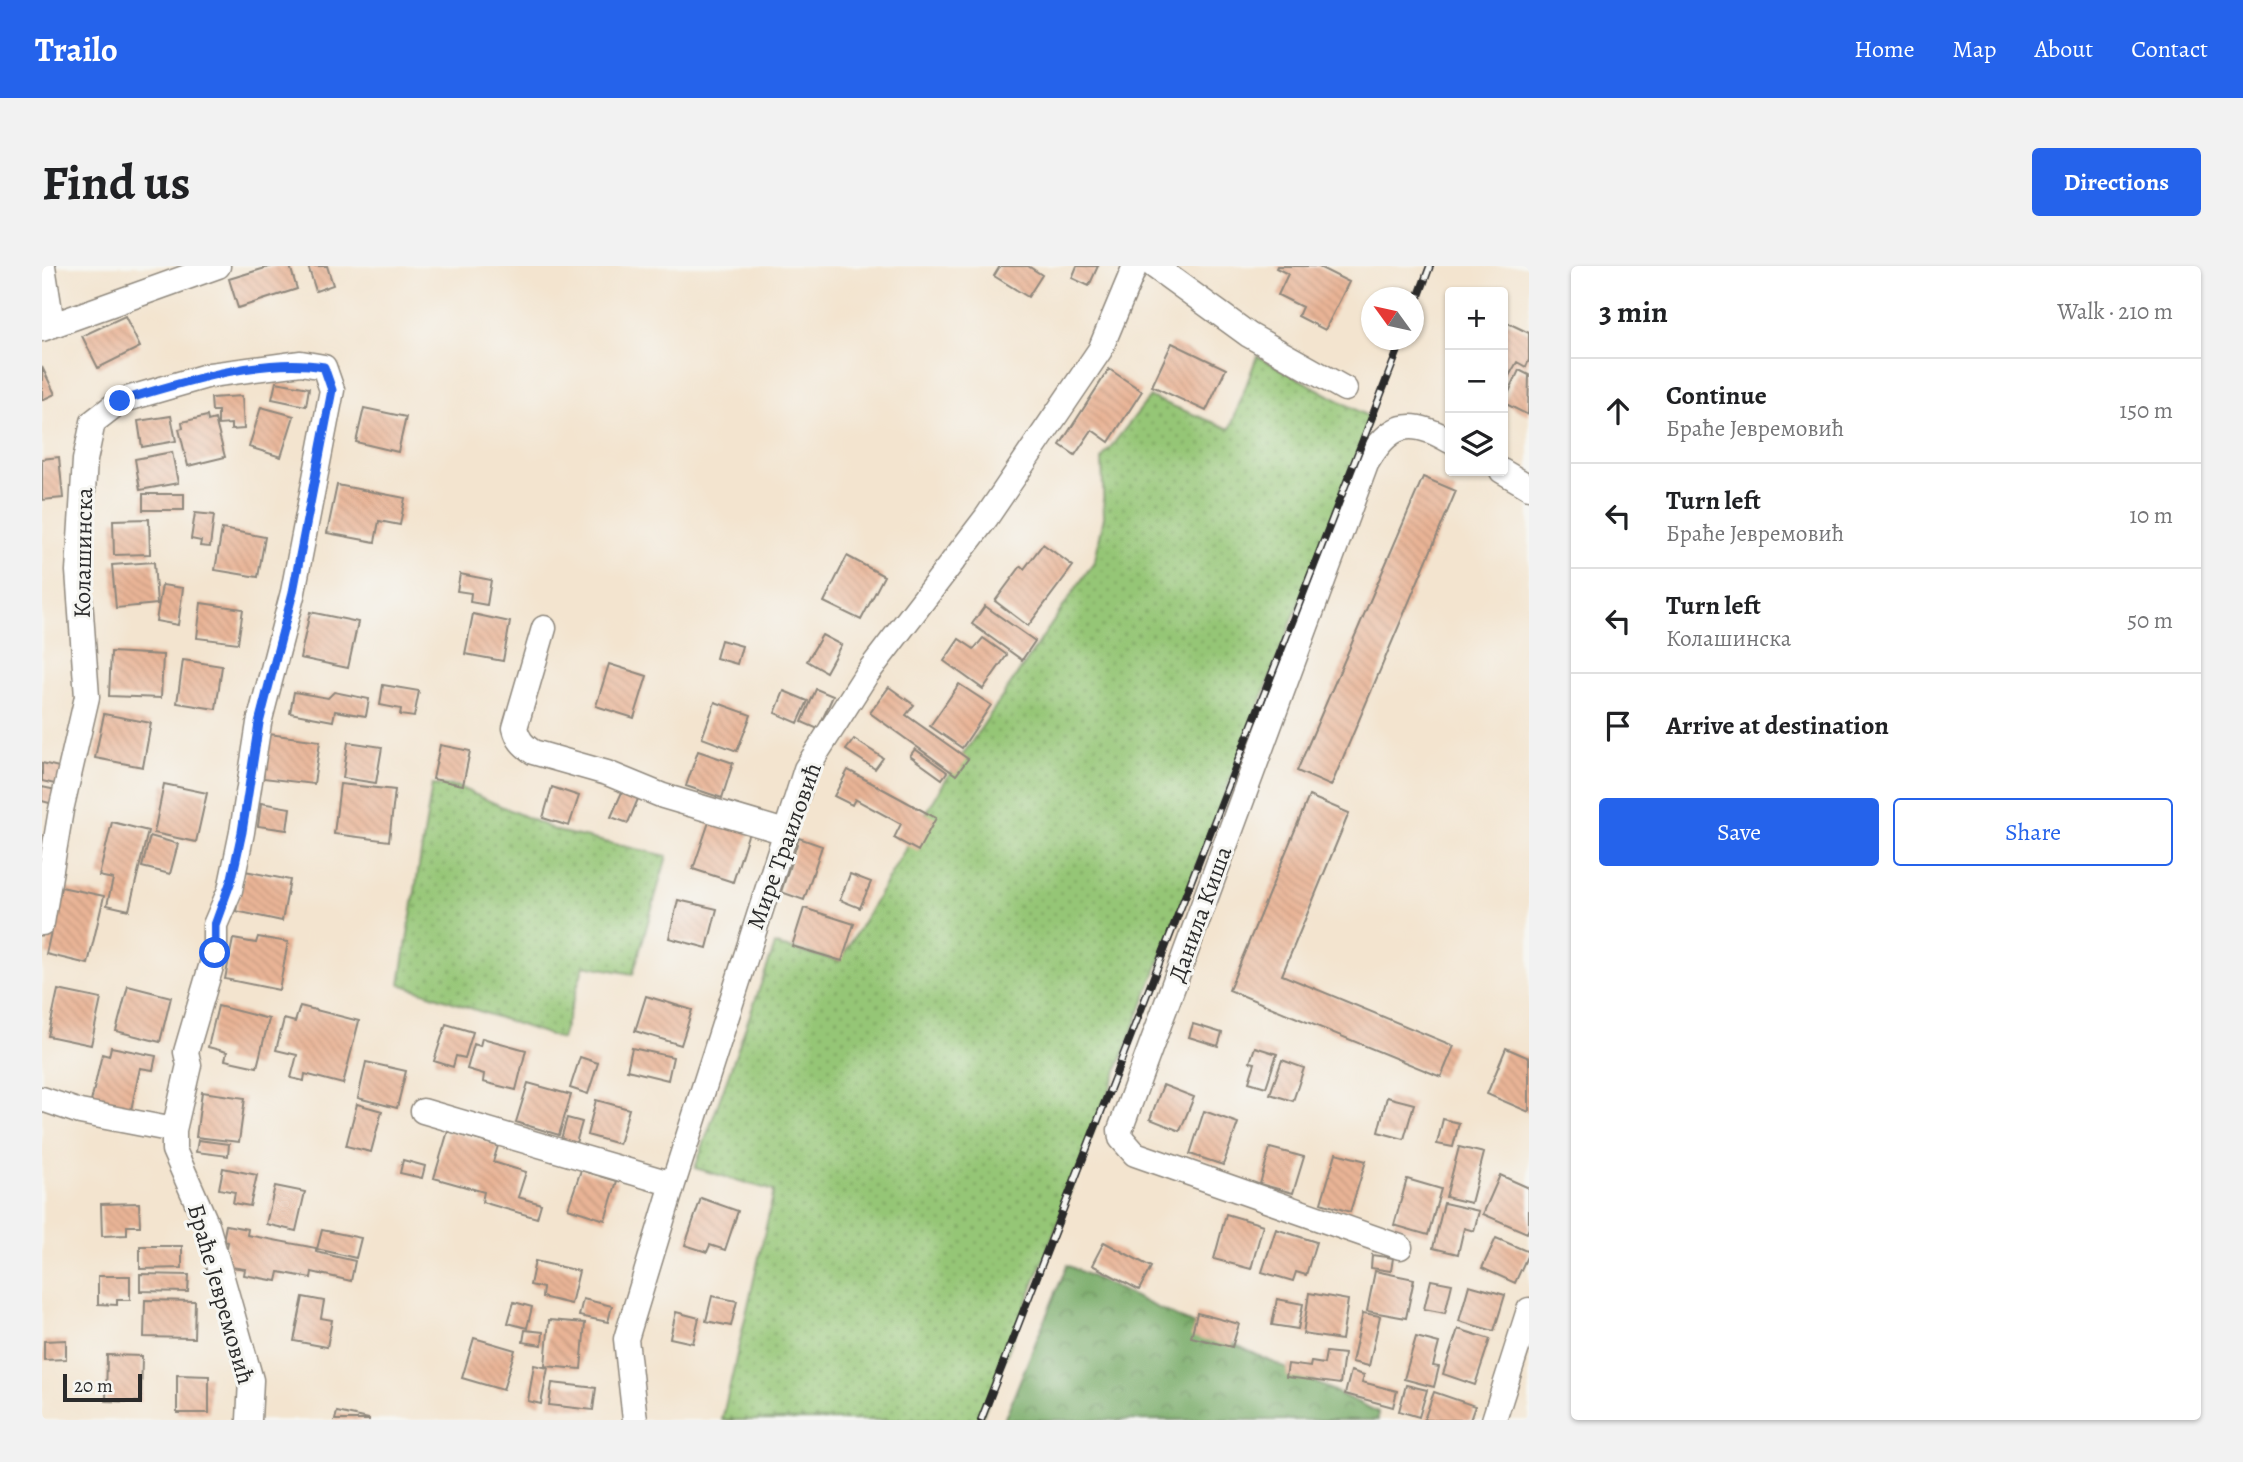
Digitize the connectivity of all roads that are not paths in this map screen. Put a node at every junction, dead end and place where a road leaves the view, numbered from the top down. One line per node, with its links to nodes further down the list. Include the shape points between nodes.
1 (43, 266): 5 (street)
2 (218, 266): 5 (street)
3 (1135, 266): 12 (street, Мире Траиловић, via 1100,350 986,518 866,675 806,769)
4 (1154, 266): 7 (street, via 1249,335)
5 (47, 327)
6 (324, 367): 13 (street, Колашинска, via 301,363 210,375 120,401 93,422 85,460 78,571 87,697); 16 (street, Браће Јевремовић, via 332,390 293,592 259,723 230,890 215,925 215,953 186,1052 189,1065)
7 (1345, 389)
8 (1445, 438): 18 (street, Данила Киша, via 1430,429 1409,426 1387,435 1367,464 1120,1130 1135,1154)
9 (1508, 474): 10 (street)
10 (1529, 486)
11 (544, 628): 12 (street, via 515,729 524,746 663,796)
12 (785, 832): 17 (street, Мире Траиловић)
13 (42, 923)
14 (42, 1098): 16 (street, via 80,1112)
15 (423, 1111): 17 (street)
16 (174, 1130): 20 (street, Браће Јевремовић, via 174,1150 207,1225 251,1380)
17 (673, 1184): 21 (street, Мире Траиловић, via 626,1339)
18 (1400, 1247)
19 (1529, 1310): 22 (street)
20 (249, 1420)
21 (635, 1420)
22 (1494, 1420)

